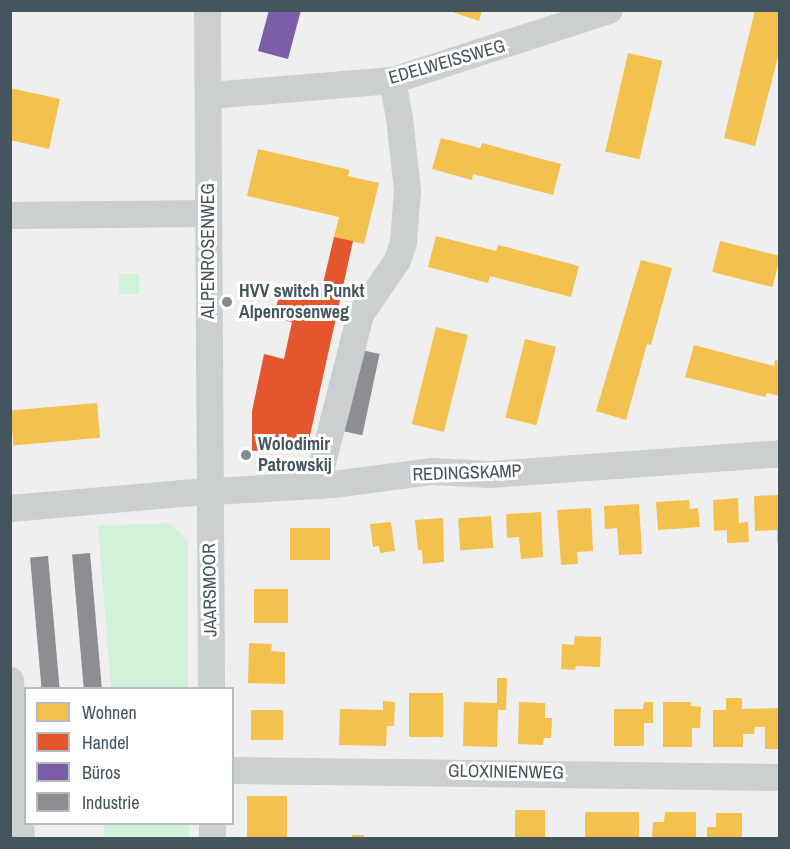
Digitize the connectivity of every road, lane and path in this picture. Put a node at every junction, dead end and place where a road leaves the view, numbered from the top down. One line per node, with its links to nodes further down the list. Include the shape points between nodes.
1 (207, 10): 4 (street, ALPENROSENWEG)
2 (609, 10): 3 (street, EDELWEISSWEG)
3 (392, 80): 4 (street, EDELWEISSWEG); 8 (street, via 407,190 403,241 397,260 360,314 321,467)
4 (209, 95): 5 (street, ALPENROSENWEG)
5 (207, 213): 6 (street); 9 (street, ALPENROSENWEG)
6 (10, 215)
7 (780, 453): 8 (street, REDINGSKAMP, via 490,474 432,471)
8 (320, 485): 9 (street, REDINGSKAMP)
9 (208, 492): 10 (street, REDINGSKAMP); 12 (street, JAARSMOOR)
10 (10, 508)
11 (10, 680): 15 (street)
12 (211, 687)
13 (234, 770): 14 (street, GLOXINIENWEG)
14 (780, 777)
15 (21, 838)

